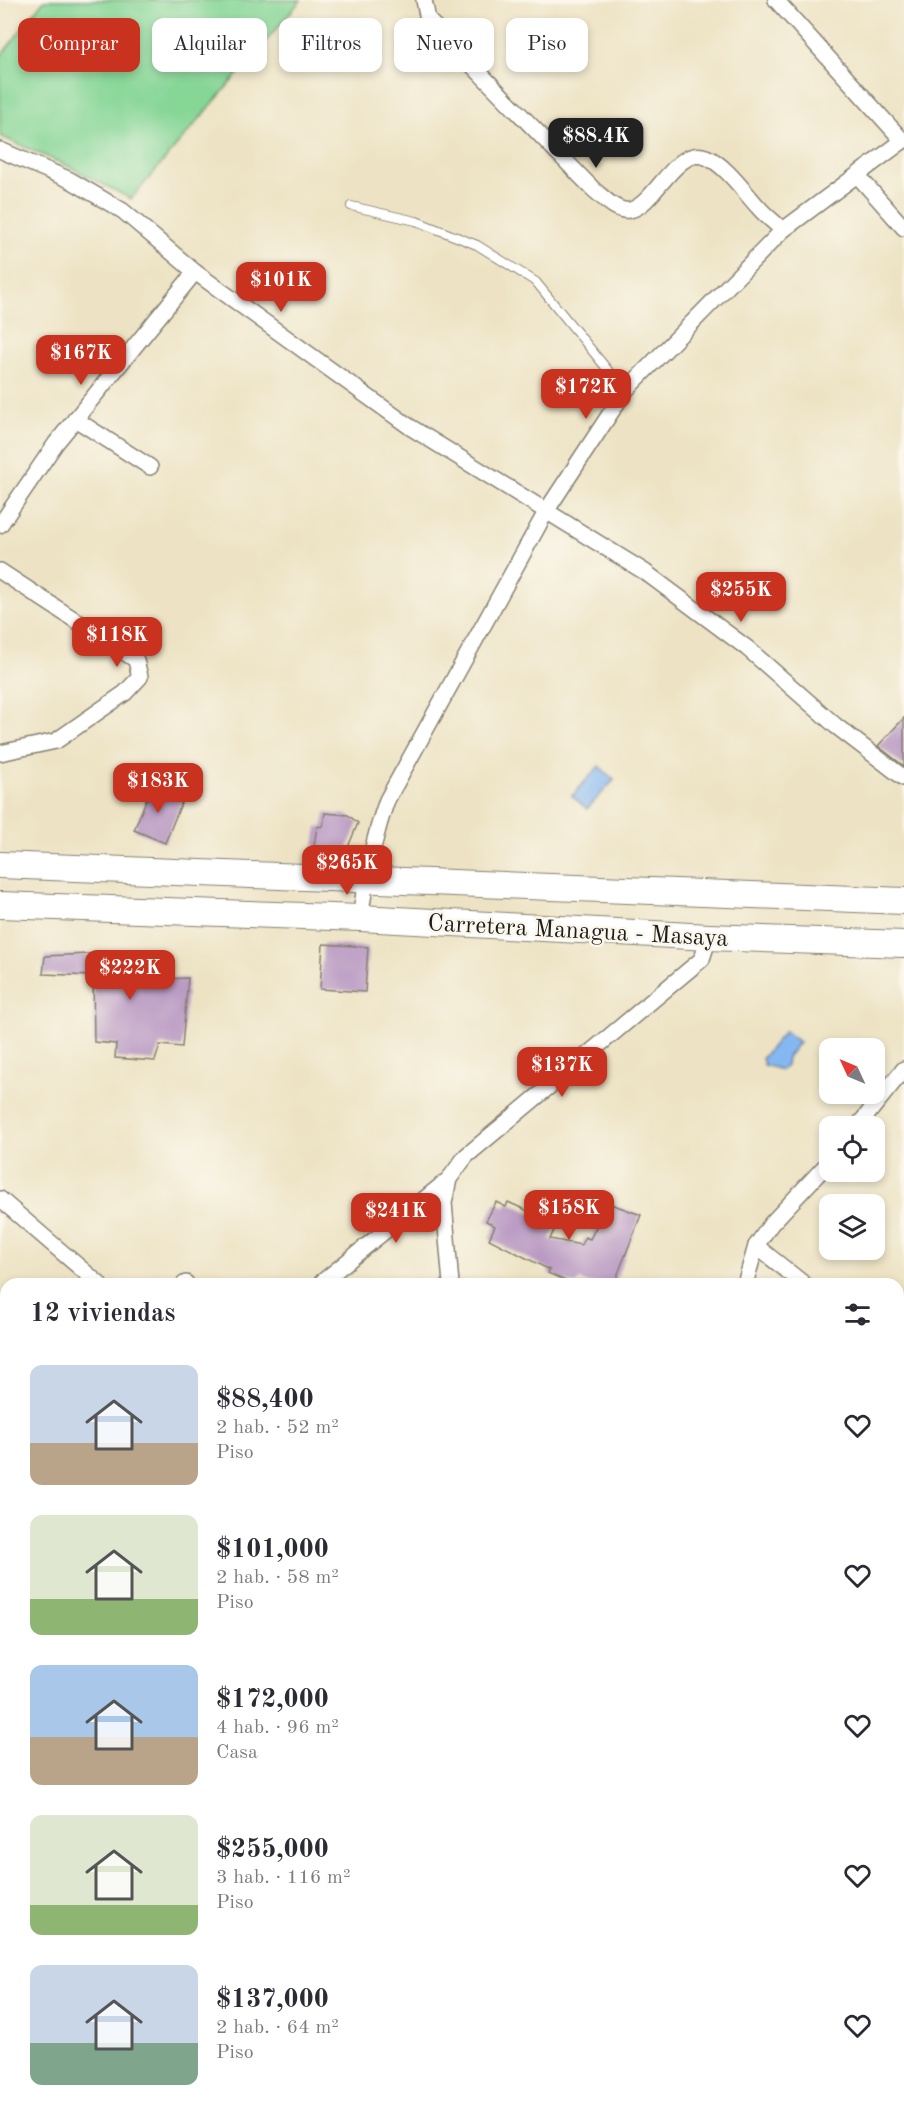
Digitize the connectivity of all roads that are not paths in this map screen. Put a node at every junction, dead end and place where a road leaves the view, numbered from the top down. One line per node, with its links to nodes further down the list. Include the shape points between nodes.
1 (424, 0): 8 (street, via 428,20 594,190 617,208 630,210 643,203 677,166 695,155 704,156 716,162)
2 (776, 0): 3 (street)
3 (903, 141): 5 (street)
4 (0, 150): 9 (street, via 70,180 123,211)
5 (858, 176): 7 (street); 8 (street)
6 (351, 206): 10 (lane, via 416,221 477,245 536,282)
7 (904, 228)
8 (783, 230): 10 (street)
9 (195, 272): 11 (street); 13 (street, via 410,427)
10 (625, 391): 13 (street)
11 (75, 419): 12 (street); 14 (street)
12 (150, 467)
13 (547, 510): 17 (street, via 645,572 747,648 836,726); 19 (street, via 387,800)
14 (0, 525)
15 (0, 571): 16 (street, via 136,660 140,677 124,693 56,741)
16 (0, 753)
17 (904, 778)
18 (0, 865): 19 (highway, Carretera Managua - Masaya)
19 (366, 878): 20 (highway, Carretera Managua - Masaya); 22 (street)
20 (904, 901)
21 (0, 905): 22 (highway, Carretera Managua - Masaya)
22 (360, 918): 23 (highway, Carretera Managua - Masaya)
23 (709, 937): 24 (highway, Carretera Managua - Masaya); 28 (street, via 702,959 466,1156)
24 (904, 944)
25 (904, 1069): 26 (street)
26 (866, 1116)
27 (819, 1173): 30 (street)
28 (449, 1179): 32 (street); 33 (street, via 444,1203)
29 (0, 1199): 31 (street)
30 (756, 1246): 34 (street); 35 (street)
31 (92, 1278)
32 (330, 1278)
33 (450, 1278)
34 (747, 1278)
35 (796, 1278)

